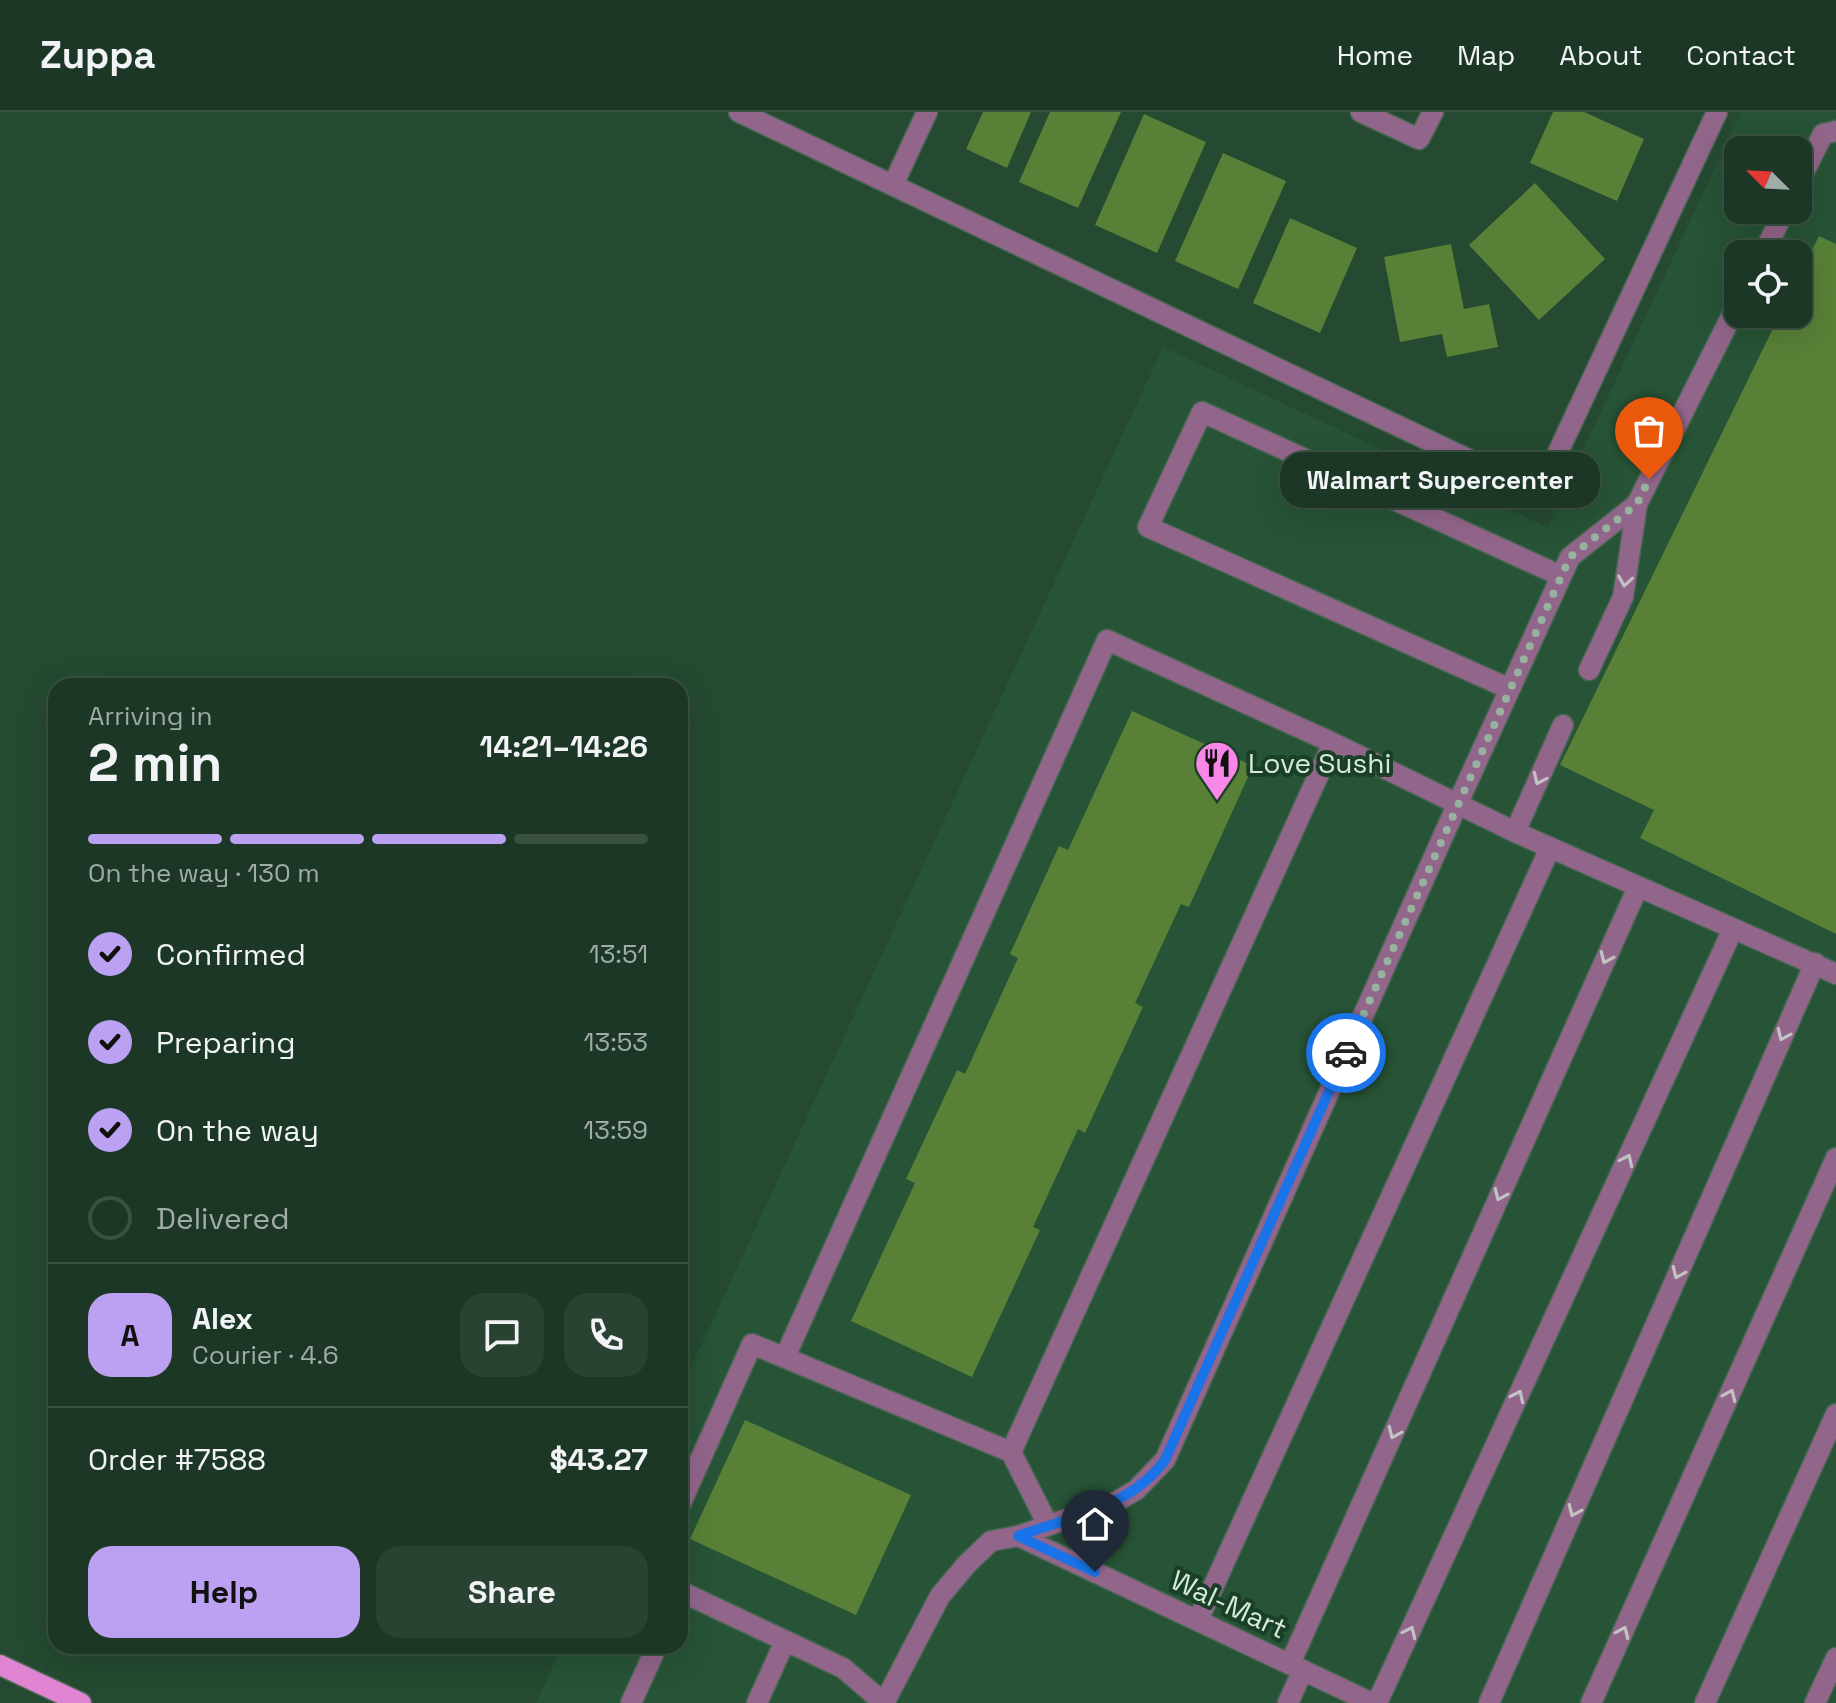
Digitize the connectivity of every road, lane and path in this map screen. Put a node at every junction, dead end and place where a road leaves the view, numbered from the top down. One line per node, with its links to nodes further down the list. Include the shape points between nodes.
1 (739, 112): 8 (street)
2 (927, 112): 8 (street)
3 (1361, 112): 4 (street, via 1419,139)
4 (1433, 112)
5 (1717, 112): 8 (street, via 1539,493)
6 (1836, 131): 7 (street, via 1823,134)
7 (1812, 156)
8 (893, 185)
9 (1725, 328): 10 (street)
10 (1637, 504): 11 (street, via 1570,557); 12 (street, one-way to 12, via 1623,597)
11 (1561, 576): 13 (street); 13 (street, via 1202,412 1148,527)
12 (1589, 670)
13 (1510, 689): 16 (street)
14 (1563, 725): 17 (street, one-way to 17)
15 (1333, 743): 16 (street); 24 (street, via 1107,640); 26 (street)
16 (1457, 805): 17 (street); 28 (street, via 1165,1460 1116,1502)
17 (1515, 832): 18 (street)
18 (1550, 848): 19 (street); 31 (street)
19 (1638, 887): 20 (street); 36 (street, one-way to 36)
20 (1733, 929): 21 (street); 42 (street, one-way to 20)
21 (1815, 963): 22 (street); 43 (street, one-way to 43)
22 (1836, 974)
23 (1836, 1158): 44 (street, one-way to 23)
24 (785, 1357): 26 (street); 27 (street, via 752,1344)
25 (1836, 1414): 45 (street)
26 (1011, 1452): 28 (street)
27 (688, 1487)
28 (1048, 1525): 29 (street)
29 (1018, 1536): 31 (street, Wal-Mart); 40 (street, via 991,1541 940,1596)
30 (688, 1596): 32 (street)
31 (1198, 1620): 36 (street, Wal-Mart)
32 (785, 1641): 39 (street); 40 (street, via 843,1668)
33 (653, 1654): 38 (street)
34 (1836, 1658): 46 (street)
35 (0, 1665): 37 (main road)
36 (1297, 1667): 41 (street); 42 (street, Wal-Mart)
37 (81, 1703)
38 (631, 1703)
39 (757, 1703)
40 (884, 1703)
41 (1288, 1703)
42 (1375, 1703)
43 (1489, 1703)
44 (1591, 1703)
45 (1705, 1703)
46 (1815, 1703)

